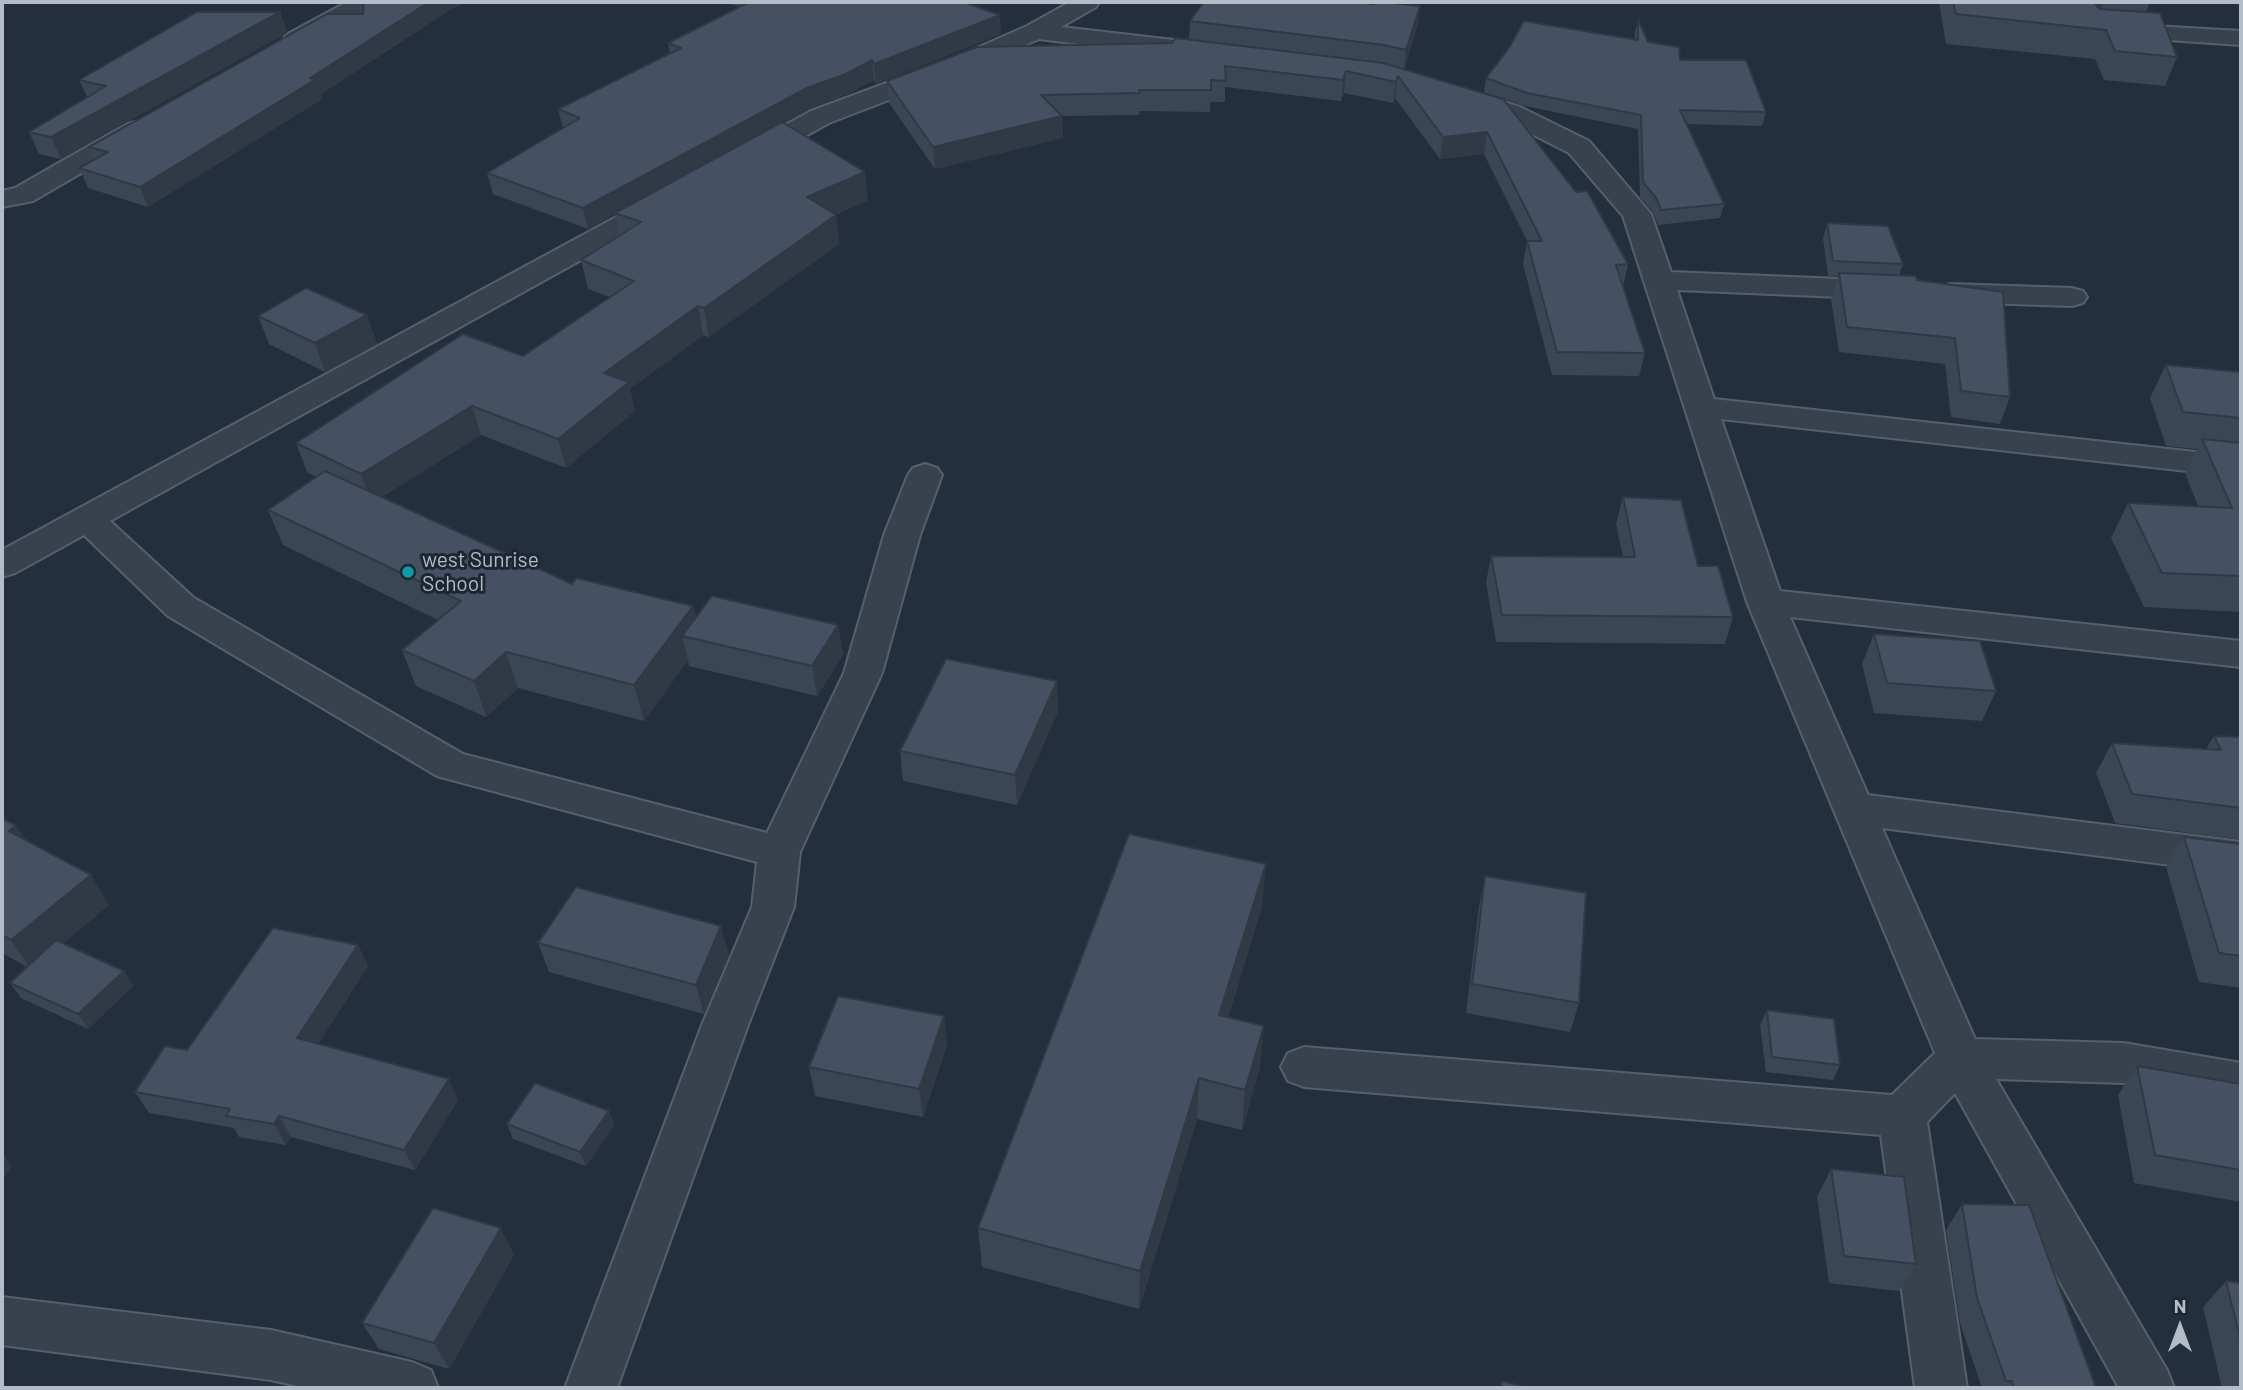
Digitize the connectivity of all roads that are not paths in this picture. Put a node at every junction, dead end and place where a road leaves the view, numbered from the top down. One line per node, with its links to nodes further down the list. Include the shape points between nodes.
1 (363, 2): 6 (street)
2 (1087, 2): 4 (street)
3 (2098, 30): 5 (street)
4 (1036, 31): 7 (street); 10 (street, via 820,117)
5 (2241, 38)
6 (278, 50)
7 (1225, 54)
8 (1436, 88): 13 (street, via 1511,113 1579,147 1637,214)
9 (157, 119): 12 (street, via 23,195)
10 (722, 171)
11 (685, 191): 18 (street)
12 (2, 199)
13 (1659, 280): 14 (street); 15 (street)
14 (2072, 297)
15 (1700, 407): 16 (street); 20 (street)
16 (2241, 467)
17 (925, 475): 23 (street, via 902,535 863,673)
18 (86, 518): 19 (street); 23 (street, via 181,607 451,766)
19 (2, 565)
20 (1765, 602): 21 (street); 22 (street)
21 (2241, 654)
22 (1855, 809): 24 (street); 25 (street)
23 (779, 852): 31 (street, via 773,907)
24 (2241, 858)
25 (1960, 1058): 27 (street, via 2124,1063); 28 (street); 33 (street)
26 (1304, 1068): 28 (street)
27 (2241, 1083)
28 (1902, 1116): 32 (street)
29 (2, 1321): 30 (street, via 271,1355)
30 (412, 1388)
31 (591, 1388)
32 (1941, 1388)
33 (2148, 1388)

